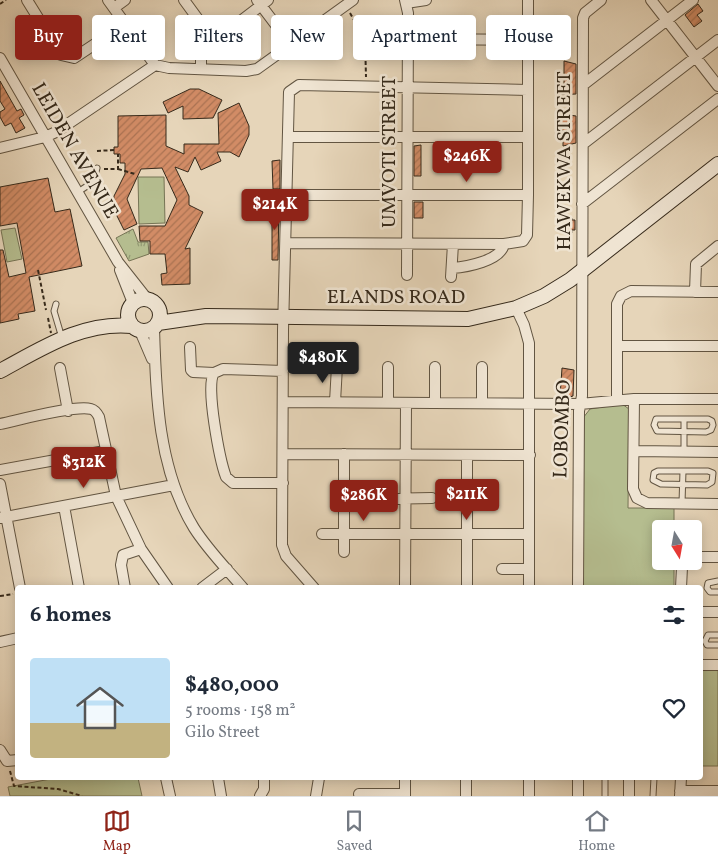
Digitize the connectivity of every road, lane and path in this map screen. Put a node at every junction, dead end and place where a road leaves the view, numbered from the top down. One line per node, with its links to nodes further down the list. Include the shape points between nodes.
1 (6, 0): 13 (path)
2 (28, 0): 24 (street, via 61,55 74,58)
3 (124, 0): 14 (street)
4 (184, 0): 16 (street)
5 (426, 0): 10 (street)
6 (528, 0): 21 (street)
7 (601, 0): 34 (street, HAWEKWA STREET, via 583,18)
8 (651, 0): 22 (street)
9 (693, 0): 22 (street)
10 (406, 1): 20 (street, UMVOTI STREET)
11 (262, 2): 17 (street); 18 (street)
12 (350, 3): 19 (street); 35 (path, via 365,39)
13 (0, 4)
14 (111, 4): 15 (street)
15 (119, 15)
16 (195, 15)
17 (246, 15)
18 (271, 15)
19 (333, 15)
20 (407, 15)
21 (528, 15)
22 (667, 20): 25 (street); 34 (street)
23 (718, 40): 25 (street)
24 (92, 46)
25 (696, 57): 36 (street); 44 (street)
26 (0, 58): 40 (street, LEIDEN AVENUE)
27 (271, 59): 33 (street, via 257,69)
28 (151, 60): 32 (street)
29 (202, 60): 33 (street)
30 (408, 60): 37 (street, UMVOTI STREET)
31 (528, 60): 38 (street)
32 (154, 64): 33 (street); 40 (street)
33 (201, 69)
34 (583, 85): 44 (street, HAWEKWA STREET)
35 (366, 86): 37 (street); 41 (street, via 293,87 288,95)
36 (718, 86)
37 (408, 88): 38 (street); 42 (street, UMVOTI STREET)
38 (528, 90): 43 (street)
39 (718, 99): 57 (street)
40 (45, 137): 45 (street); 53 (street, LEIDEN AVENUE)
41 (288, 137): 42 (street); 54 (street)
42 (407, 137): 43 (street); 55 (street, UMVOTI STREET)
43 (527, 137): 56 (street)
44 (583, 144): 57 (street, HAWEKWA STREET)
45 (0, 148)
46 (97, 150): 47 (path)
47 (114, 150)
48 (118, 154): 51 (path)
49 (718, 164): 65 (street, ELANDS ROAD)
50 (97, 169): 51 (path); 53 (lane, via 93,182)
51 (118, 169): 52 (path)
52 (135, 174)
53 (77, 192): 63 (street, LEIDEN AVENUE)
54 (288, 195): 55 (street); 58 (street)
55 (407, 195): 56 (street); 59 (street, UMVOTI STREET)
56 (528, 195): 61 (street, via 525,238 519,243)
57 (582, 204): 65 (street, HAWEKWA STREET)
58 (287, 243): 59 (street); 74 (street)
59 (407, 243): 60 (street); 66 (street, UMVOTI STREET)
60 (453, 244): 61 (street); 61 (street, via 452,272 497,255)
61 (504, 244)
62 (718, 246): 67 (street, via 696,264)
63 (118, 262): 69 (street, LEIDEN AVENUE); 71 (street, LEIDEN AVENUE)
64 (38, 270): 78 (path)
65 (582, 271): 72 (street, ELANDS ROAD, via 557,288); 101 (street, LOBOMBO)
66 (407, 275)
67 (695, 292): 68 (street); 79 (street, via 624,294 617,304)
68 (718, 292)
69 (152, 303): 71 (street, via 138,300); 73 (street, ELANDS ROAD, via 164,310); 75 (street, via 160,314)
70 (56, 304): 78 (lane)
71 (130, 308): 76 (street); 77 (street)
72 (516, 308): 74 (street, ELANDS ROAD, via 452,320); 100 (street, via 529,344)
73 (206, 316): 74 (street, ELANDS ROAD); 75 (street, ELANDS ROAD)
74 (284, 318): 88 (street)
75 (156, 325): 76 (street); 90 (street)
76 (136, 328): 77 (street); 90 (street, via 148,347)
77 (87, 330): 78 (street)
78 (57, 338): 87 (street)
79 (617, 346): 80 (street); 93 (street)
80 (718, 346)
81 (190, 347): 89 (street, via 192,372)
82 (337, 366): 95 (street)
83 (388, 367): 96 (street)
84 (436, 367): 98 (street)
85 (482, 367): 99 (street)
86 (60, 368): 102 (street)
87 (0, 371)
88 (283, 371): 89 (street, via 223,369); 94 (street)
89 (214, 373): 117 (street, via 210,381 213,410 226,477 233,483)
90 (156, 379): 119 (street, via 163,444)
91 (634, 399): 92 (street); 93 (street); 107 (street)
92 (718, 399)
93 (617, 400): 101 (street)
94 (283, 402): 95 (street); 110 (street)
95 (335, 402): 96 (street)
96 (388, 402): 97 (street)
97 (406, 403): 98 (street); 112 (street)
98 (435, 403): 99 (street)
99 (482, 403): 100 (street)
100 (530, 404): 101 (street); 114 (street)
101 (580, 404): 153 (street, LOBOMBO)
102 (68, 410): 104 (street); 106 (street, via 89,408 95,411)
103 (684, 419): 105 (lane); 105 (lane, via 708,419 713,425 709,431); 105 (lane, via 656,420 654,425 657,431)
104 (0, 424)
105 (684, 431): 108 (lane)
106 (105, 451): 115 (street); 121 (street)
107 (634, 451): 108 (street); 125 (street, via 633,489 637,498 647,503)
108 (684, 452): 109 (street)
109 (718, 452)
110 (283, 454): 111 (street); 117 (street)
111 (344, 454): 112 (street); 130 (street)
112 (406, 454): 113 (street); 122 (street)
113 (467, 455): 114 (street); 132 (street)
114 (530, 455): 133 (street)
115 (0, 470)
116 (682, 471): 120 (lane); 120 (lane, via 658,471 653,476 657,484); 120 (lane, via 711,472 714,479 706,485)
117 (283, 483): 149 (street, via 283,549)
118 (0, 484): 128 (street)
119 (174, 485): 121 (street); 138 (street, via 195,529)
120 (682, 485): 125 (lane)
121 (116, 496): 127 (street); 134 (street)
122 (406, 498): 123 (street); 124 (street); 131 (street)
123 (432, 498)
124 (379, 499)
125 (682, 503): 126 (street)
126 (718, 504)
127 (64, 506): 128 (street); 144 (street)
128 (3, 517): 143 (street)
129 (322, 534): 130 (street)
130 (344, 534): 131 (street); 135 (street)
131 (406, 534): 132 (street); 150 (street)
132 (467, 534): 133 (street); 151 (street)
133 (529, 534): 140 (street)
134 (141, 549): 145 (street, via 126,552 122,558); 146 (street)
135 (344, 552)
136 (702, 557): 137 (street)
137 (718, 557)
138 (227, 569): 147 (street); 148 (street)
139 (502, 569): 140 (street)
140 (529, 569): 152 (street)
141 (682, 570): 154 (street)
142 (718, 581): 155 (lane, via 708,583 707,588 710,592)
143 (19, 585)
144 (79, 585)
145 (125, 585)
146 (166, 585)
147 (206, 585)
148 (240, 585)
149 (311, 585)
150 (405, 585)
151 (467, 585)
152 (529, 585)
153 (578, 585)
154 (682, 585)
155 (718, 592)
156 (15, 594): 157 (path)
157 (0, 596)
158 (703, 612): 159 (street)
159 (718, 612)
160 (718, 635): 163 (lane, via 708,635 705,641 707,645)
161 (15, 639): 162 (street)
162 (0, 642)
163 (718, 645)
164 (703, 665): 165 (street)
165 (718, 665)
166 (0, 750): 167 (street, via 4,758)
167 (14, 761): 184 (path, via 9,766 14,786 58,789)
168 (166, 780): 185 (street)
169 (218, 780): 186 (street)
170 (264, 780): 187 (street)
171 (319, 780): 188 (street)
172 (405, 780): 183 (street)
173 (466, 780): 189 (street)
174 (529, 780): 190 (street)
175 (578, 780): 191 (street)
176 (605, 780): 192 (lane)
177 (629, 780): 193 (street)
178 (654, 780): 194 (lane)
179 (681, 780): 181 (street)
180 (718, 791): 181 (street)
181 (680, 793)
182 (359, 794): 183 (street)
183 (405, 795)
184 (82, 796)
185 (170, 796)
186 (221, 796)
187 (260, 796)
188 (316, 796)
189 (466, 796)
190 (529, 796)
191 (578, 796)
192 (605, 796)
193 (629, 796)
194 (653, 796)

